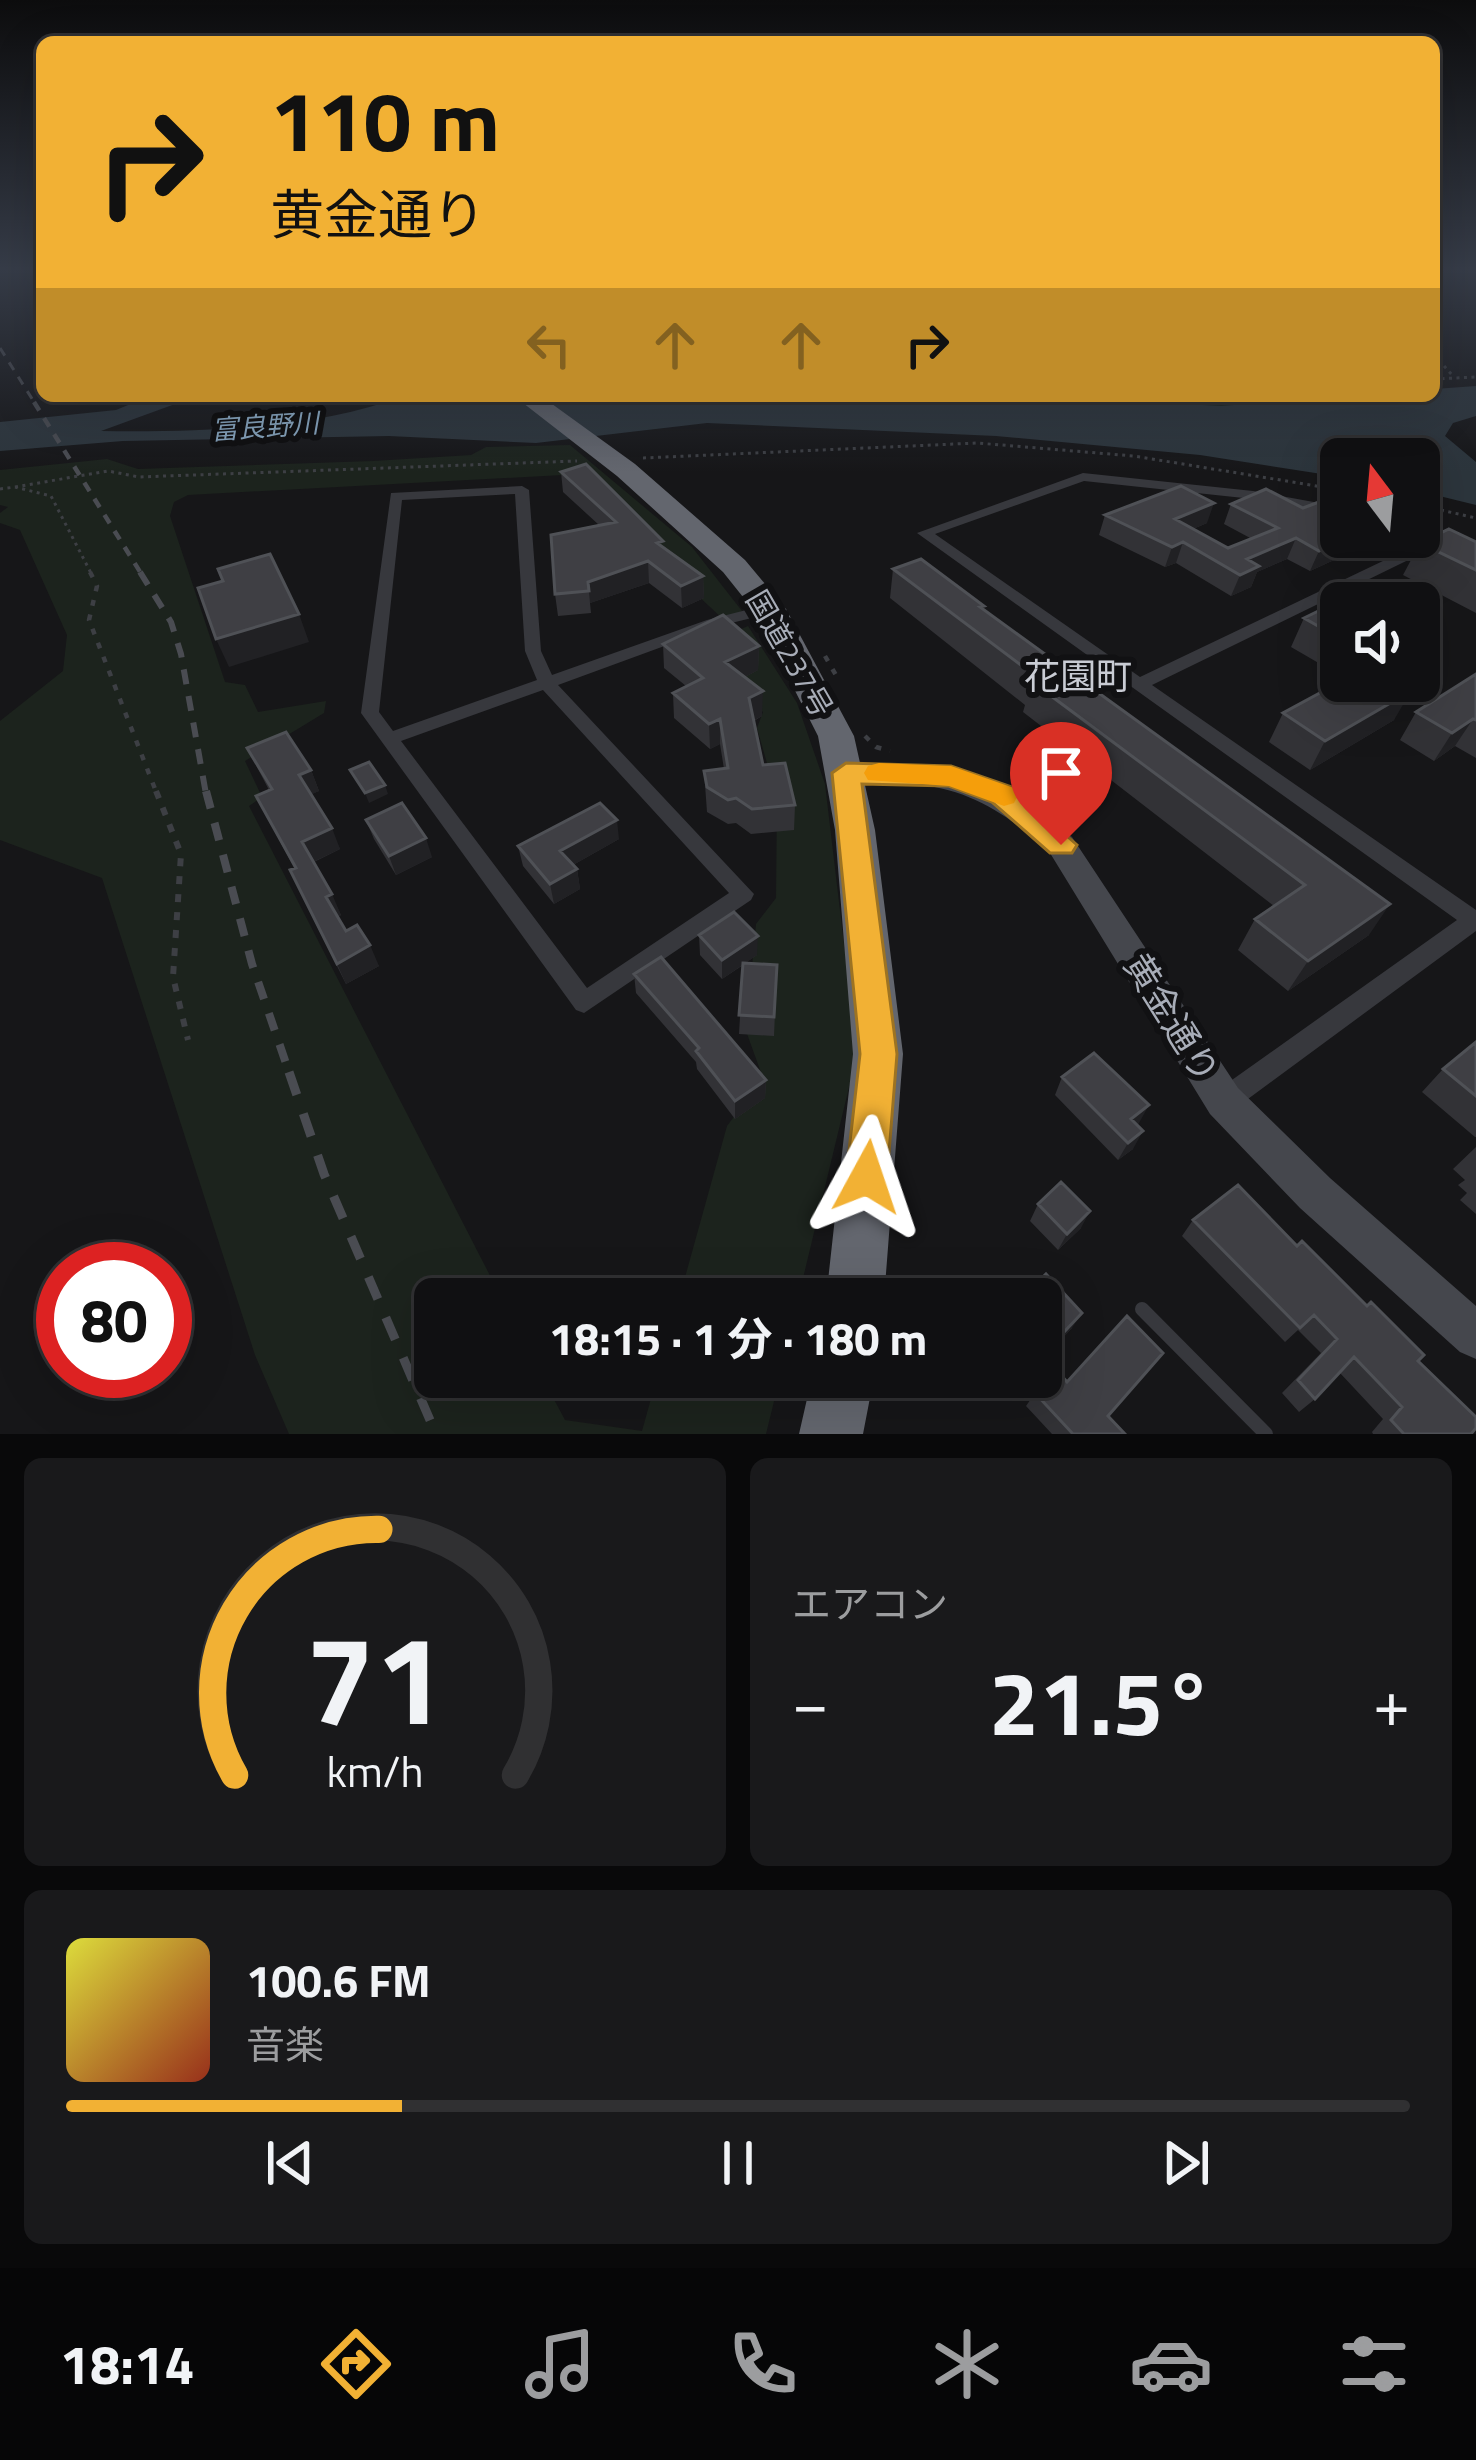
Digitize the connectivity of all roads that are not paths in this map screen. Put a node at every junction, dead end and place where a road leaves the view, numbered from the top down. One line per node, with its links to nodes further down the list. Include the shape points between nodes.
1 (534, 402): 5 (highway, 国道237号, via 704,537)
2 (1320, 507): 7 (street, via 1083,477 924,533)
3 (1442, 538): 4 (street); 7 (street)
4 (1476, 554)
5 (770, 609): 6 (street); 9 (highway, 国道237号, via 820,702)
6 (546, 682): 8 (street); 8 (street, via 533,652 522,490 396,496 370,713); 8 (street, via 743,894 584,1003)
7 (1141, 683): 10 (street)
8 (389, 739)
9 (846, 773): 11 (street, 黄金通り, via 951,776 1002,794 1032,816 1061,845); 12 (highway, 国道237号, via 878,1054)
10 (1475, 920): 11 (street)
11 (1224, 1101): 14 (street, 黄金通り)
12 (857, 1278)
13 (1142, 1309): 17 (lane)
14 (1476, 1336)
15 (839, 1398): 16 (highway)
16 (831, 1434)
17 (1266, 1434)

